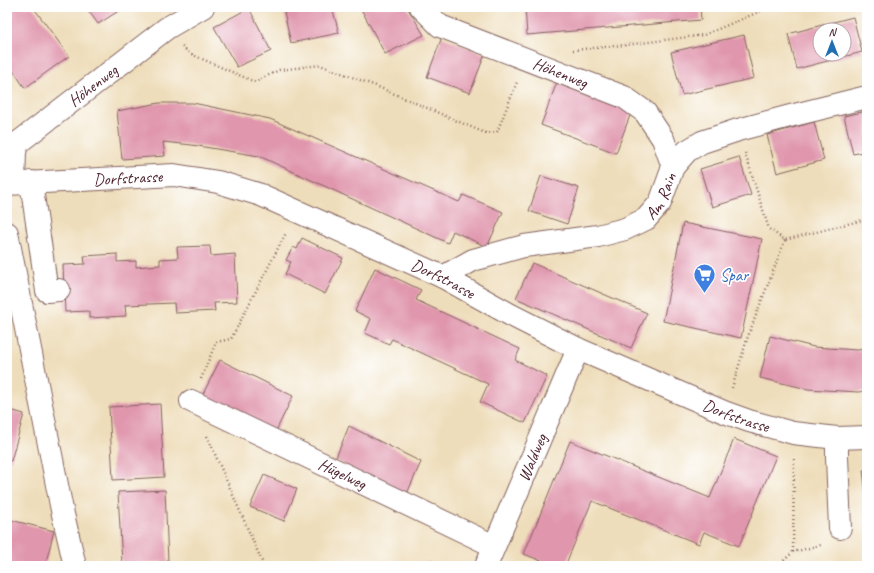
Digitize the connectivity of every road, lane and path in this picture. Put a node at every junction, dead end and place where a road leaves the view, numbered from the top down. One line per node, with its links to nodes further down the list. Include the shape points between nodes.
1 (203, 7): 4 (street, Höhenweg)
2 (420, 7): 6 (street, Höhenweg, via 440,26)
3 (760, 7): 5 (path, via 761,11 704,35)
4 (162, 32): 6 (path, via 193,55 254,82 279,70 320,65 485,133 497,132); 10 (street, Höhenweg, via 19,142 15,150)
5 (570, 50)
6 (526, 59): 9 (street, Höhenweg, via 624,97 645,112 663,139)
7 (867, 97): 8 (street, Am Rain)
8 (738, 130): 9 (street, Am Rain, via 702,142 687,151); 14 (path, via 769,229)
9 (673, 167): 15 (street, Am Rain, via 660,203 646,219 625,229 598,236 524,246 473,260)
10 (17, 183): 15 (street, Dorfstrasse, via 174,175 218,182 261,195); 16 (street, Höhenweg, via 48,290)
11 (867, 219): 14 (path)
12 (289, 226): 18 (path, via 231,339 216,342)
13 (7, 233): 25 (street)
14 (785, 240): 19 (path, via 748,336)
15 (443, 277): 17 (street, Dorfstrasse)
16 (59, 290)
17 (578, 349): 19 (street, Dorfstrasse); 24 (street, Waldweg)
18 (191, 401): 24 (street, Hügelweg); 26 (path)
19 (724, 412): 21 (street, Dorfstrasse, via 793,433)
20 (867, 437): 21 (street, Dorfstrasse)
21 (837, 438): 23 (street)
22 (795, 452): 28 (path, via 793,552)
23 (840, 528)
24 (494, 546): 27 (street, Waldweg)
25 (75, 566)
26 (264, 566)
27 (486, 566)
28 (778, 566)

